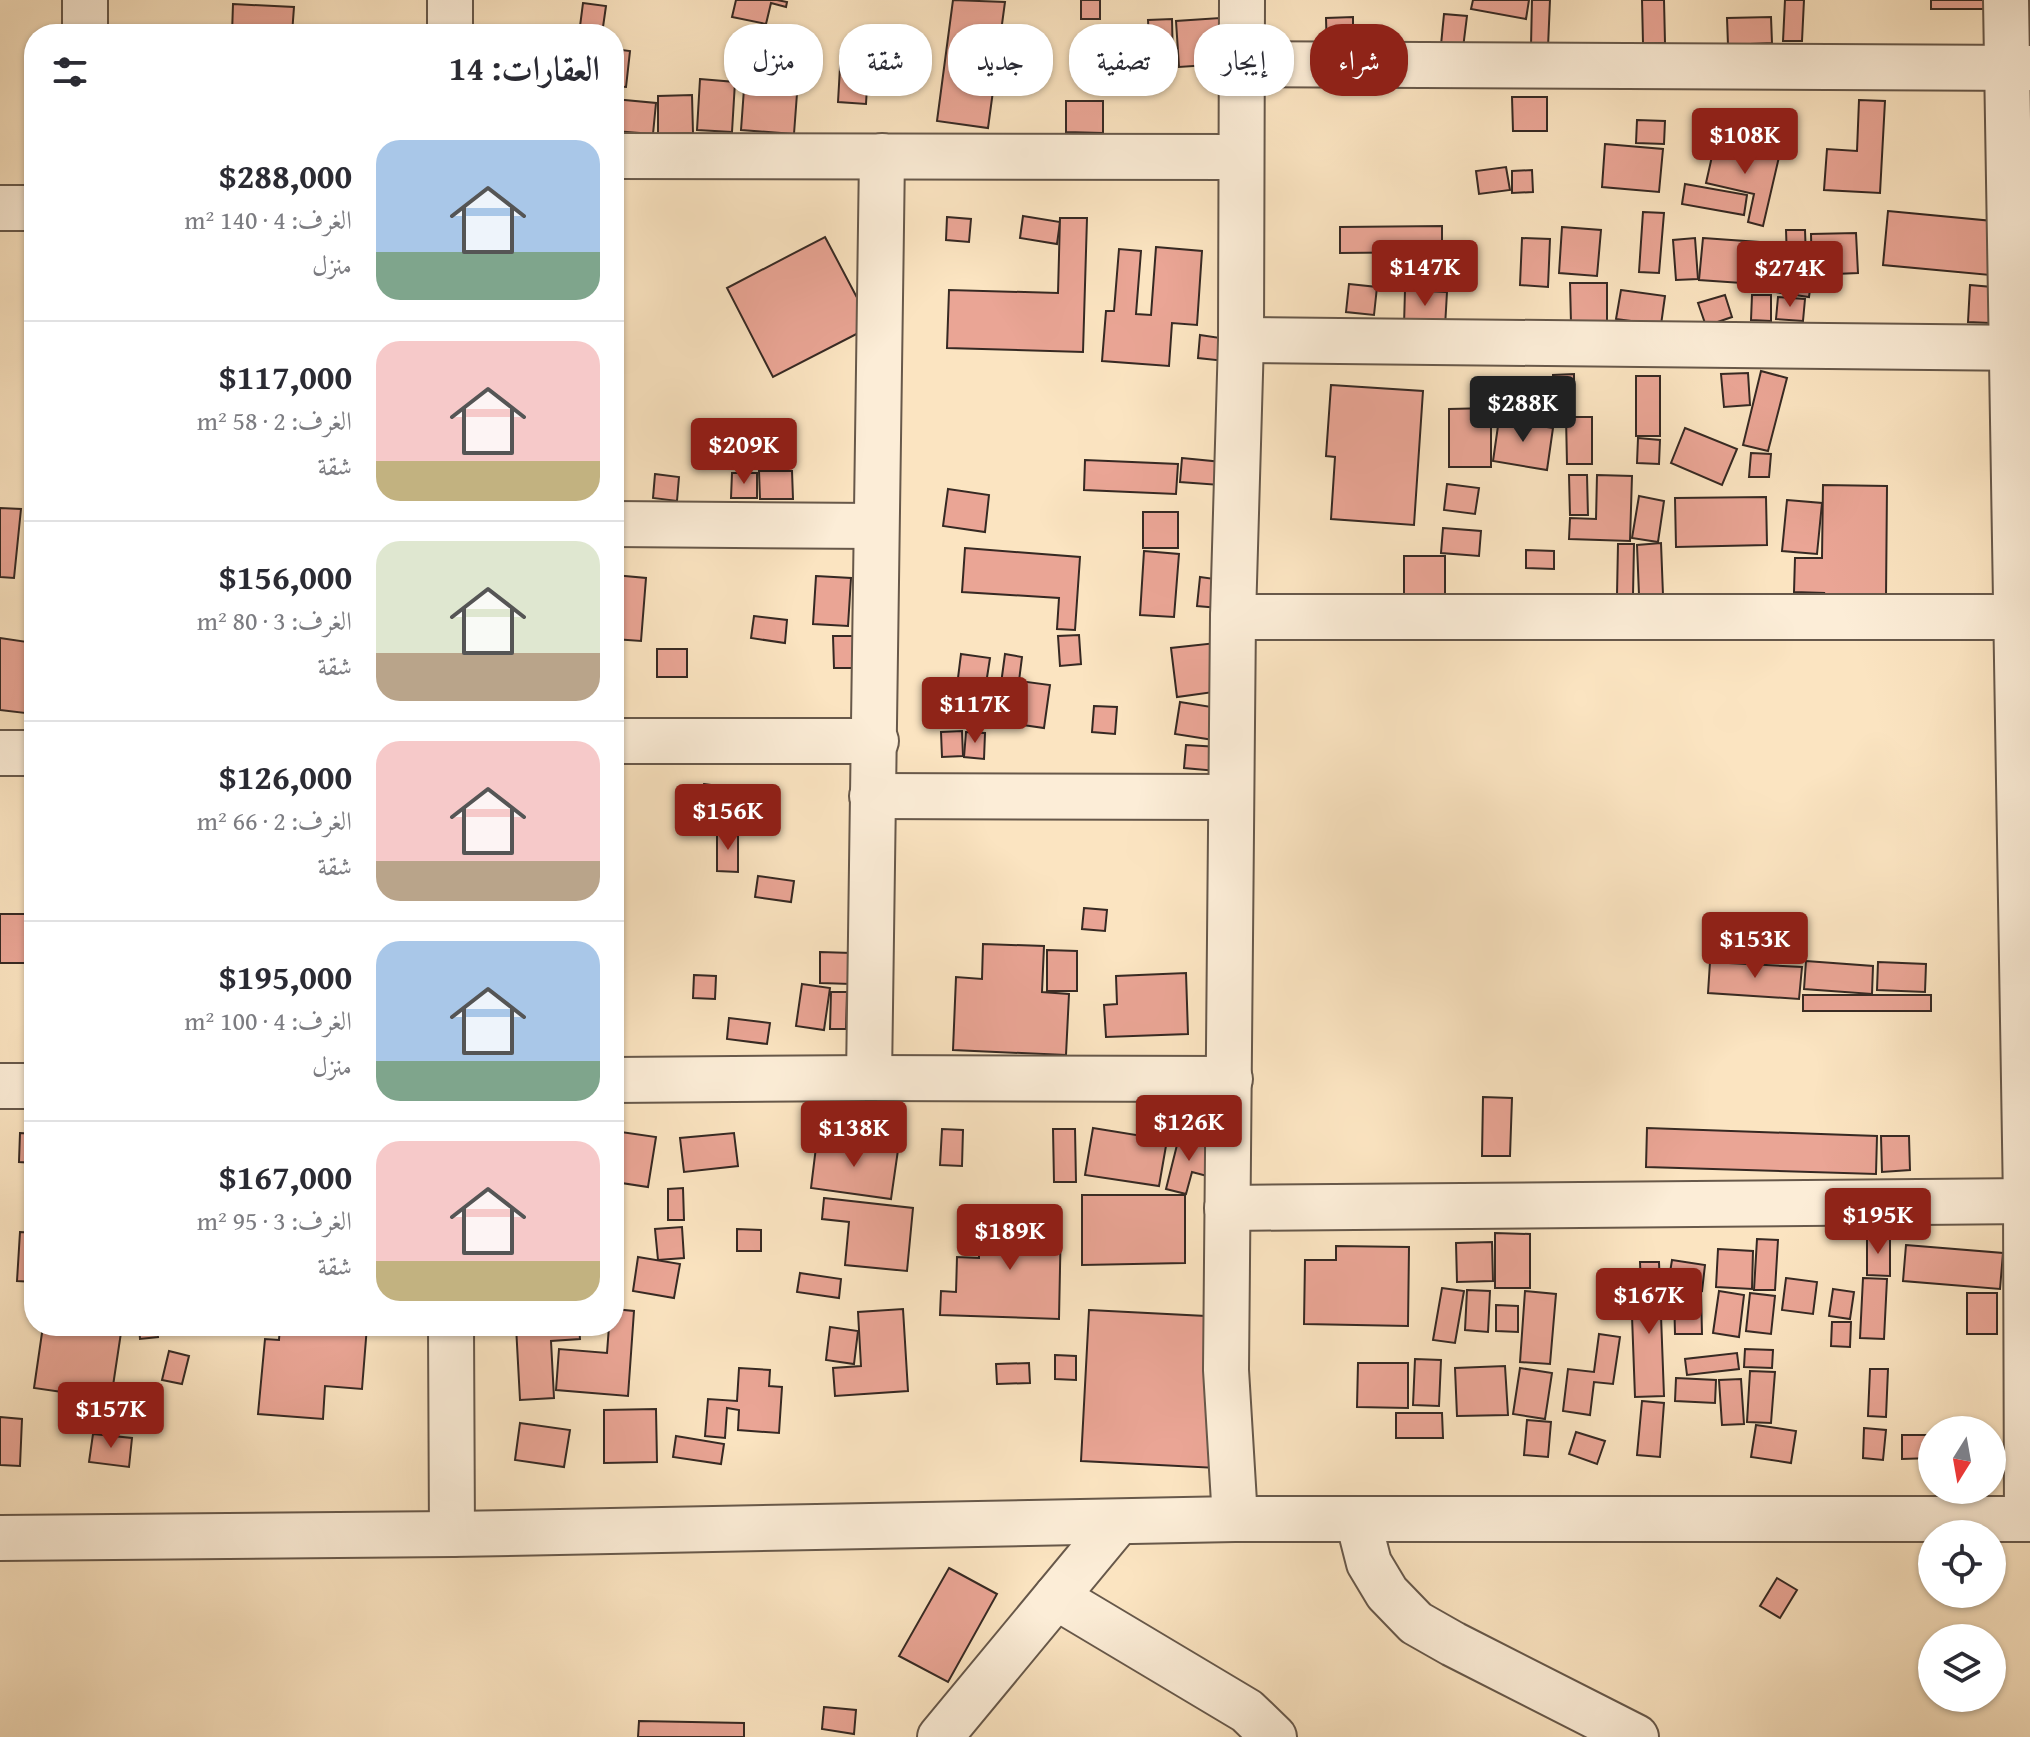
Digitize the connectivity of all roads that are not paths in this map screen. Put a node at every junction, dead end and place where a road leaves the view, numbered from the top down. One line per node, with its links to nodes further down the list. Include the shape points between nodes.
1 (85, 0): 5 (street)
2 (450, 0): 6 (street)
3 (1242, 0): 7 (street)
4 (2006, 0): 9 (street)
5 (85, 24)
6 (450, 24)
7 (1241, 24)
8 (1294, 64): 9 (street)
9 (2019, 68): 17 (street)
10 (1240, 96): 13 (street)
11 (624, 156): 12 (street)
12 (882, 156): 13 (street); 19 (street)
13 (1240, 157): 16 (street)
14 (0, 208): 15 (street)
15 (24, 208)
16 (1241, 340): 17 (street); 20 (street)
17 (2022, 349): 21 (street)
18 (624, 524): 19 (street)
19 (876, 526): 23 (street)
20 (1233, 617): 21 (street); 27 (street)
21 (2024, 617): 33 (street)
22 (624, 741): 23 (street)
23 (876, 741): 26 (street)
24 (0, 753): 25 (street)
25 (24, 753)
26 (872, 796): 27 (street); 28 (street)
27 (1231, 797): 29 (street)
28 (869, 1078): 29 (street); 30 (street)
29 (1230, 1079): 34 (street)
30 (624, 1080)
31 (0, 1086): 32 (street)
32 (24, 1086)
33 (2028, 1201): 34 (street); 37 (street)
34 (1227, 1208): 36 (street, via 1226,1370)
35 (451, 1336): 40 (street)
36 (1235, 1519): 38 (street); 39 (street)
37 (2029, 1519): 38 (street)
38 (1358, 1520): 45 (street, via 1369,1563 1387,1593 1416,1623)
39 (1118, 1522): 40 (street); 42 (street)
40 (452, 1534): 41 (street)
41 (0, 1538)
42 (1056, 1597): 43 (street); 44 (street, via 1247,1711)
43 (940, 1737)
44 (1274, 1737)
45 (1636, 1737)

